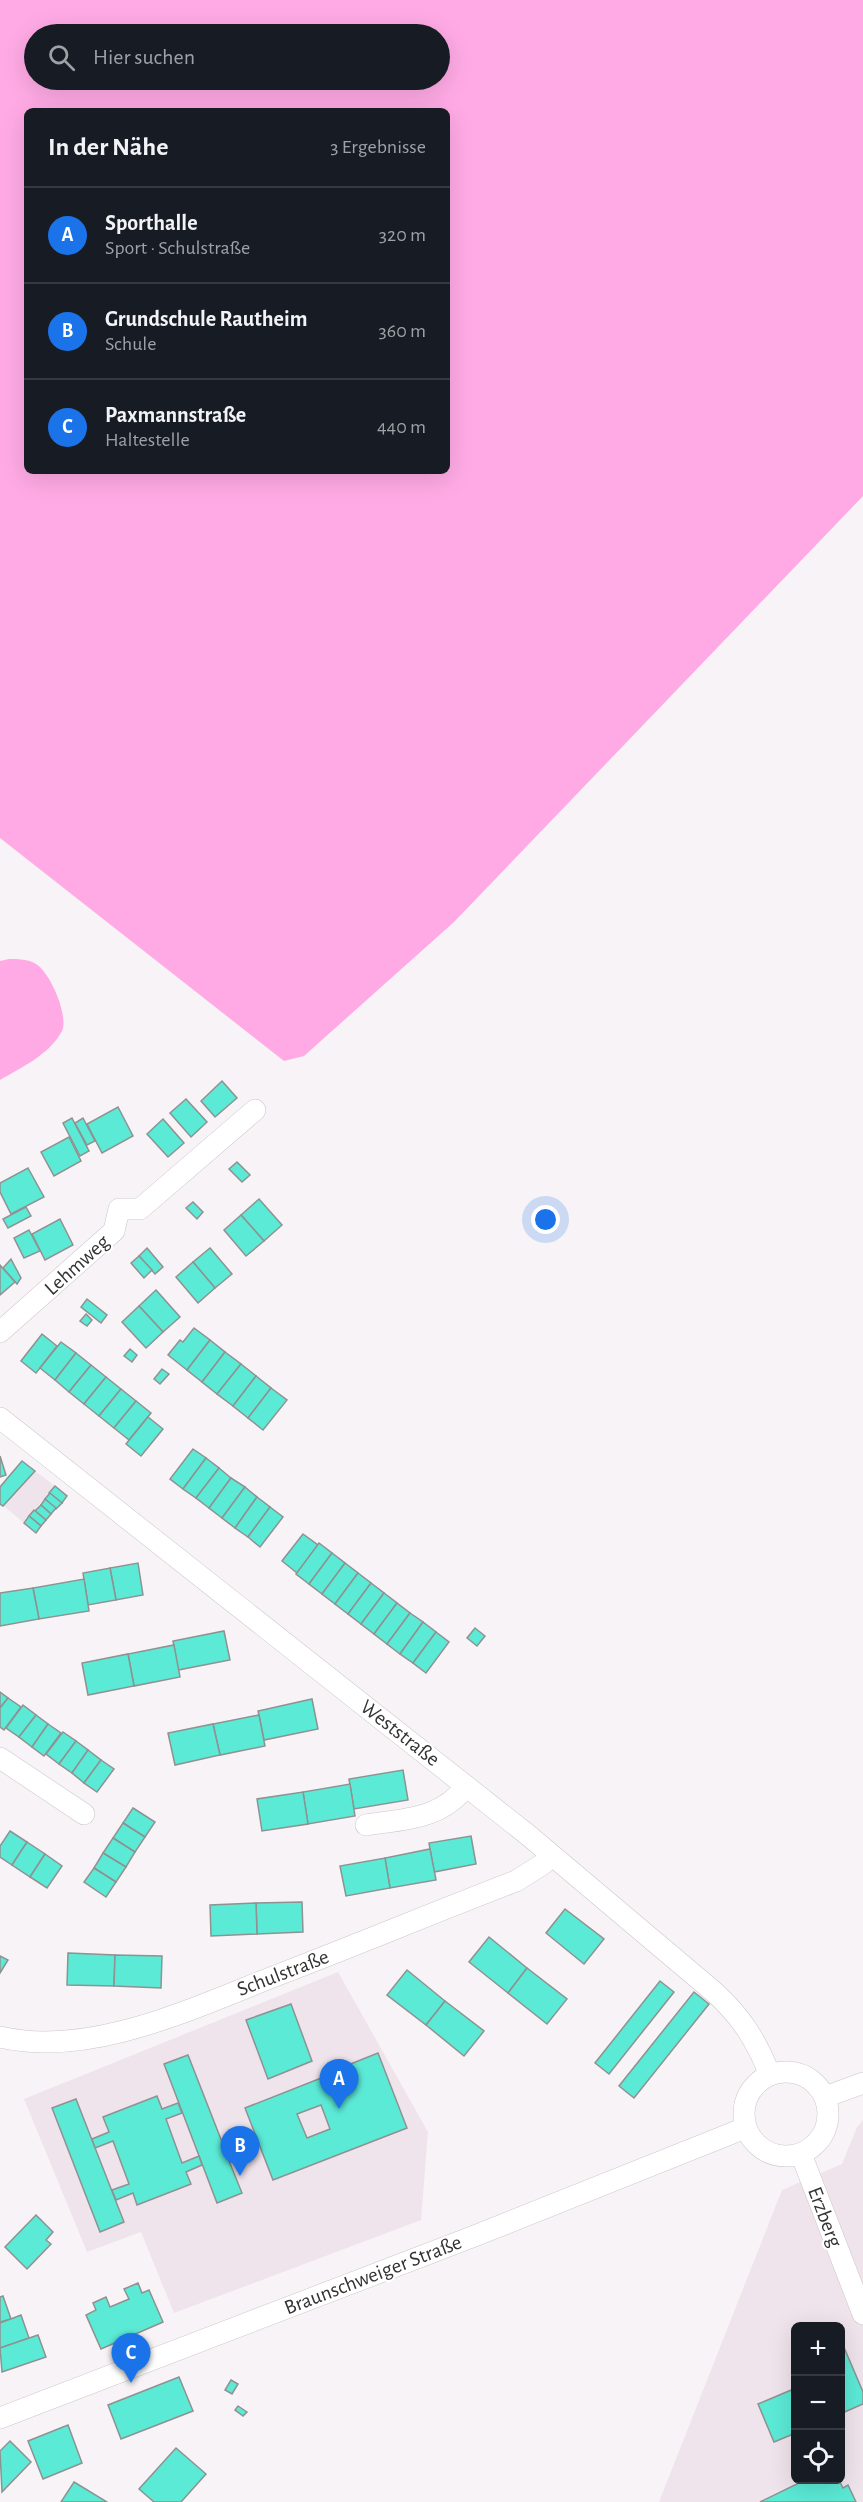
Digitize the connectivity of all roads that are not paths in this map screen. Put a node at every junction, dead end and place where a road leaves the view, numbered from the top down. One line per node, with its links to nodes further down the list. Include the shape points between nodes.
1 (255, 1110): 2 (street, Lehmweg, via 140,1209 119,1209 114,1231)
2 (0, 1332)
3 (0, 1418): 5 (street, Weststraße)
4 (0, 1758): 6 (street)
5 (466, 1786): 7 (street, via 456,1801 423,1816); 8 (street, Weststraße)
6 (84, 1814)
7 (366, 1825)
8 (551, 1856): 9 (street, Schulstraße, via 516,1881 142,2025 65,2041); 10 (street, Weststraße, via 735,2011 749,2029)
9 (0, 2037)
10 (770, 2075): 12 (street, via 802,2075 816,2084); 13 (street, via 756,2084 747,2097 743,2112)
11 (863, 2084): 12 (street)
12 (825, 2097): 14 (street, via 825,2131 815,2145)
13 (745, 2128): 14 (street, via 768,2153 784,2157); 16 (street, Braunschweiger Straße)
14 (801, 2154): 15 (street, Erzberg)
15 (863, 2314)
16 (0, 2418)

